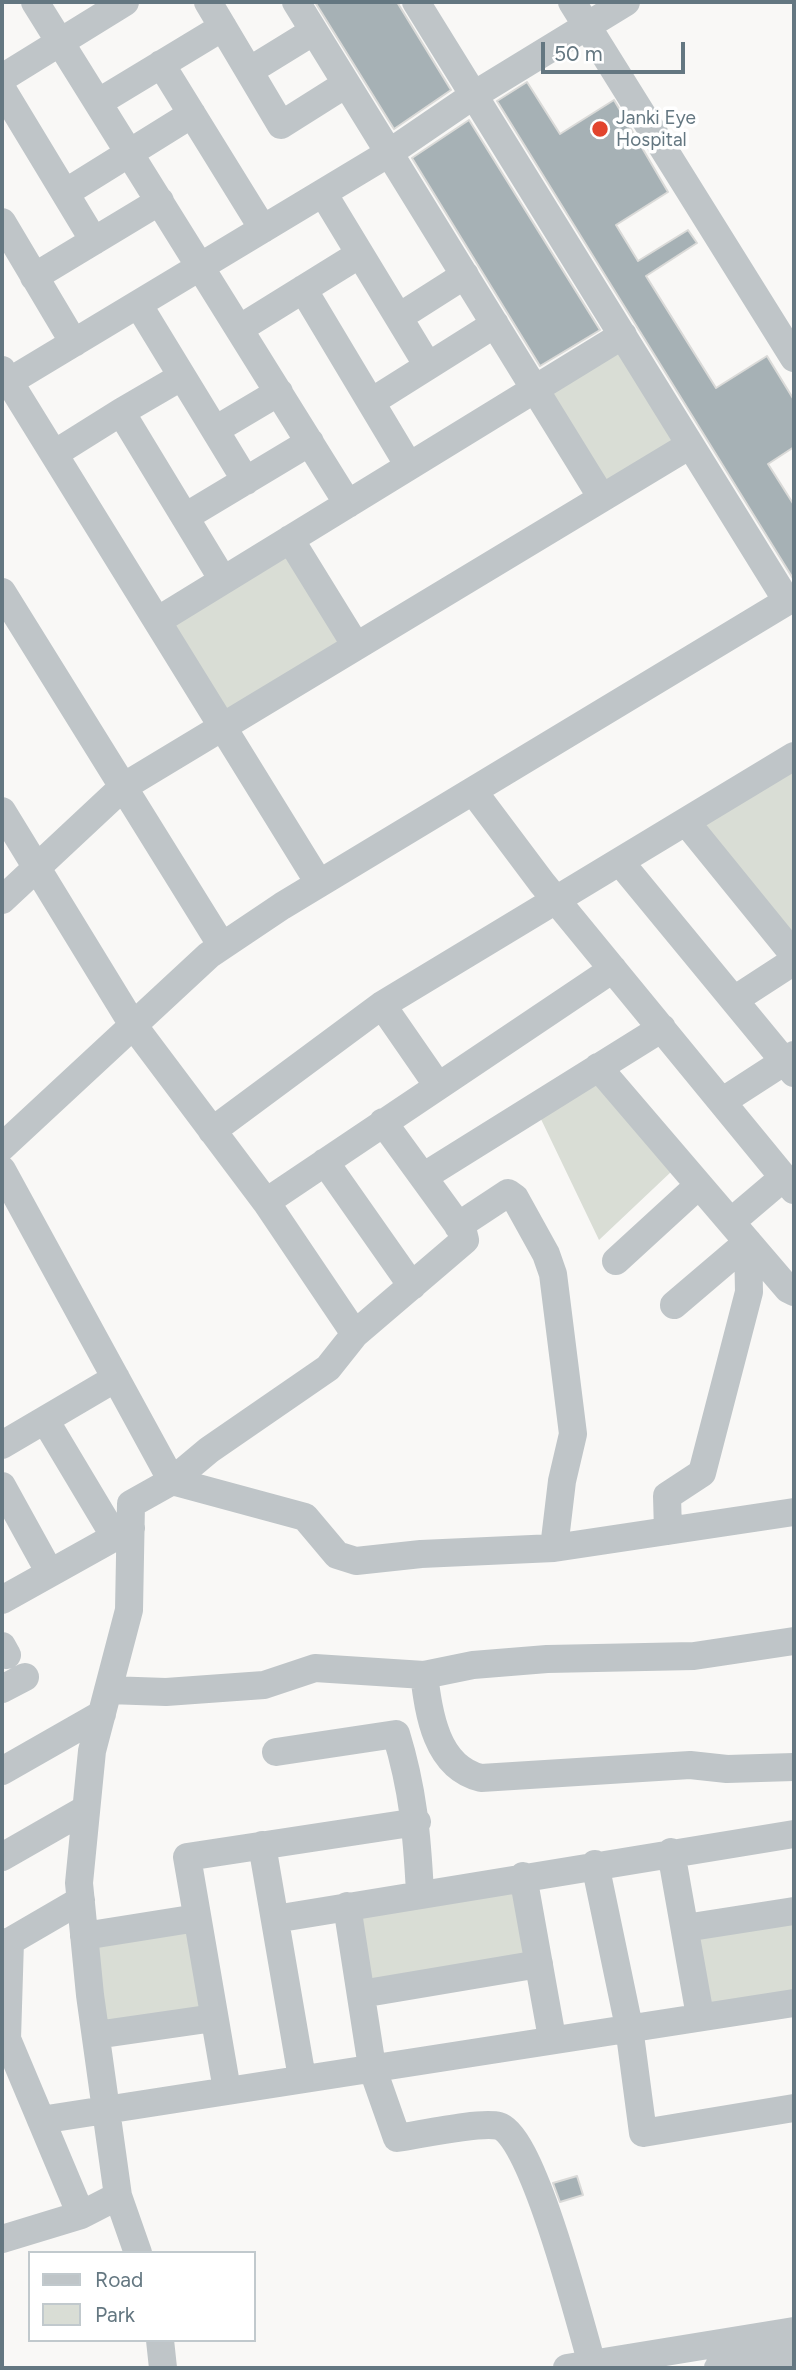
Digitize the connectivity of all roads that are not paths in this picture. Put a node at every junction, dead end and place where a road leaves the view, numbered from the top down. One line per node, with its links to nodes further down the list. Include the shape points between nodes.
1 (34, 2): 11 (street)
2 (125, 2): 11 (street)
3 (208, 2): 9 (street)
4 (296, 2): 10 (street)
5 (416, 2): 17 (street)
6 (572, 2): 8 (street)
7 (626, 2): 8 (street)
8 (587, 26): 17 (street); 39 (street)
9 (223, 27): 12 (street); 13 (street)
10 (314, 31): 13 (street); 15 (street)
11 (61, 41): 14 (street); 18 (street)
12 (161, 64): 18 (street); 19 (street)
13 (249, 71): 15 (street, via 281,125)
14 (2, 78)
15 (346, 84): 21 (street)
16 (2, 89): 22 (street)
17 (474, 95): 21 (street); 37 (street)
18 (99, 102): 20 (street)
19 (192, 114): 20 (street); 26 (street)
20 (130, 153): 22 (street); 24 (street)
21 (389, 153): 23 (street); 30 (street)
22 (65, 193): 27 (street)
23 (323, 193): 26 (street); 28 (street)
24 (160, 201): 27 (street); 29 (street)
25 (2, 222): 31 (street)
26 (264, 229): 29 (street)
27 (94, 241): 31 (street)
28 (360, 254): 32 (street); 34 (street)
29 (201, 267): 33 (street); 36 (street)
30 (465, 275): 34 (street); 35 (street)
31 (34, 277): 38 (street)
32 (303, 289): 36 (street); 45 (street)
33 (138, 304): 38 (street); 41 (street)
34 (398, 317): 40 (street)
35 (495, 324): 40 (street); 43 (street)
36 (239, 329): 44 (street)
37 (623, 335): 43 (street); 49 (street)
38 (74, 343): 42 (street)
39 (794, 358)
40 (428, 366): 45 (street)
41 (181, 377): 46 (street); 47 (street)
42 (4, 379): 50 (street)
43 (535, 389): 51 (street); 53 (street)
44 (279, 392): 47 (street); 48 (street)
45 (371, 402): 51 (street)
46 (121, 412): 50 (street); 55 (street)
47 (215, 430): 52 (street)
48 (310, 442): 52 (street); 54 (street)
49 (690, 445): 53 (street); 59 (street)
50 (54, 454): 60 (street)
51 (409, 466): 54 (street)
52 (246, 481): 55 (street)
53 (602, 498): 61 (street)
54 (348, 504): 56 (street)
55 (186, 517): 57 (street)
56 (290, 539): 57 (street); 61 (street)
57 (223, 580): 60 (street)
58 (2, 592): 64 (street)
59 (791, 599): 65 (street)
60 (157, 621): 62 (street)
61 (356, 646): 62 (street)
62 (223, 727): 64 (street); 70 (street)
63 (794, 757): 67 (street)
64 (123, 787): 69 (street); 73 (street)
65 (473, 791): 70 (street); 71 (street)
66 (2, 811): 69 (street)
67 (686, 822): 68 (street); 74 (street)
68 (620, 862): 71 (street); 77 (street)
69 (37, 868): 72 (street); 79 (street)
70 (319, 883): 73 (street)
71 (556, 900): 76 (street); 78 (street)
72 (2, 901)
73 (222, 946): 79 (street)
74 (794, 955)
75 (794, 961): 77 (street)
76 (612, 969): 80 (street); 83 (street)
77 (734, 999): 81 (street)
78 (382, 1006): 83 (street); 86 (street)
79 (133, 1025): 86 (street); 87 (street)
80 (662, 1028): 82 (street); 84 (street)
81 (791, 1063): 84 (street)
82 (598, 1067): 90 (street); 92 (street)
83 (438, 1086): 85 (street)
84 (723, 1101): 91 (street)
85 (383, 1122): 88 (street); 90 (street)
86 (212, 1131): 93 (street)
87 (2, 1147)
88 (325, 1162): 93 (street); 97 (street)
89 (2, 1170): 101 (street)
90 (423, 1177): 94 (street)
91 (789, 1184): 95 (street)
92 (699, 1185): 95 (street); 96 (street)
93 (266, 1202): 100 (street)
94 (458, 1226): 97 (street, via 465,1240); 109 (street, via 508,1193 550,1263 573,1434)
95 (739, 1232): 98 (street); 99 (street); 107 (street, via 749,1292 702,1473 667,1496)
96 (616, 1261)
97 (412, 1286): 100 (street)
98 (794, 1292)
99 (674, 1305)
100 (355, 1334): 104 (street, via 328,1368)
101 (116, 1378): 102 (street); 104 (street)
102 (45, 1420): 103 (street); 108 (street)
103 (2, 1445)
104 (172, 1481): 108 (street, via 131,1504); 109 (street, via 305,1517 327,1546 347,1560)
105 (2, 1486): 110 (street)
106 (794, 1512): 107 (street)
107 (668, 1531): 109 (street)
108 (123, 1533): 110 (street); 114 (street, via 129,1609)
109 (554, 1548)
110 (50, 1573): 111 (street)
111 (2, 1600)
112 (794, 1641): 113 (street, via 694,1656 547,1659 473,1665)
113 (424, 1675): 114 (street, via 315,1668 264,1685); 116 (street, via 439,1741 453,1763 473,1776 690,1765)
114 (105, 1702): 117 (street); 118 (street, via 92,1751)
115 (276, 1752): 119 (street, via 396,1734)
116 (794, 1767)
117 (2, 1771)
118 (86, 1809): 123 (street); 127 (street)
119 (417, 1822): 121 (street); 126 (street)
120 (794, 1834): 122 (street)
121 (262, 1845): 130 (street, via 187,1857); 131 (street)
122 (671, 1852): 124 (street); 132 (street)
123 (2, 1857)
124 (595, 1864): 125 (street); 140 (street)
125 (523, 1876): 126 (street); 135 (street)
126 (420, 1893): 128 (street)
127 (80, 1900): 133 (street); 134 (street)
128 (347, 1906): 131 (street); 136 (street)
129 (794, 1911): 132 (street)
130 (197, 1918): 133 (street); 139 (street)
131 (275, 1919): 145 (street)
132 (685, 1928): 138 (street)
133 (84, 1936): 141 (street)
134 (6, 1943): 142 (street)
135 (539, 1964): 136 (street); 143 (street)
136 (360, 1994): 144 (street)
137 (794, 2003): 138 (street)
138 (700, 2016): 140 (street)
139 (214, 2018): 141 (street); 146 (street)
140 (629, 2026): 143 (street); 147 (street, via 643,2133)
141 (96, 2035): 148 (street)
142 (4, 2036): 149 (street)
143 (552, 2038): 144 (street)
144 (372, 2067): 145 (street); 157 (street, via 397,2138 474,2127 507,2130 536,2184 558,2241)
145 (302, 2078): 146 (street)
146 (227, 2090): 148 (street)
147 (794, 2108)
148 (106, 2109): 149 (street); 150 (street)
149 (41, 2120): 151 (street)
150 (118, 2196): 151 (street); 153 (street)
151 (81, 2215): 152 (street)
152 (2, 2239)
153 (137, 2251)
154 (794, 2331): 157 (street)
155 (160, 2342): 158 (street)
156 (794, 2356): 159 (street)
157 (580, 2366)
158 (163, 2368)
159 (718, 2368)

